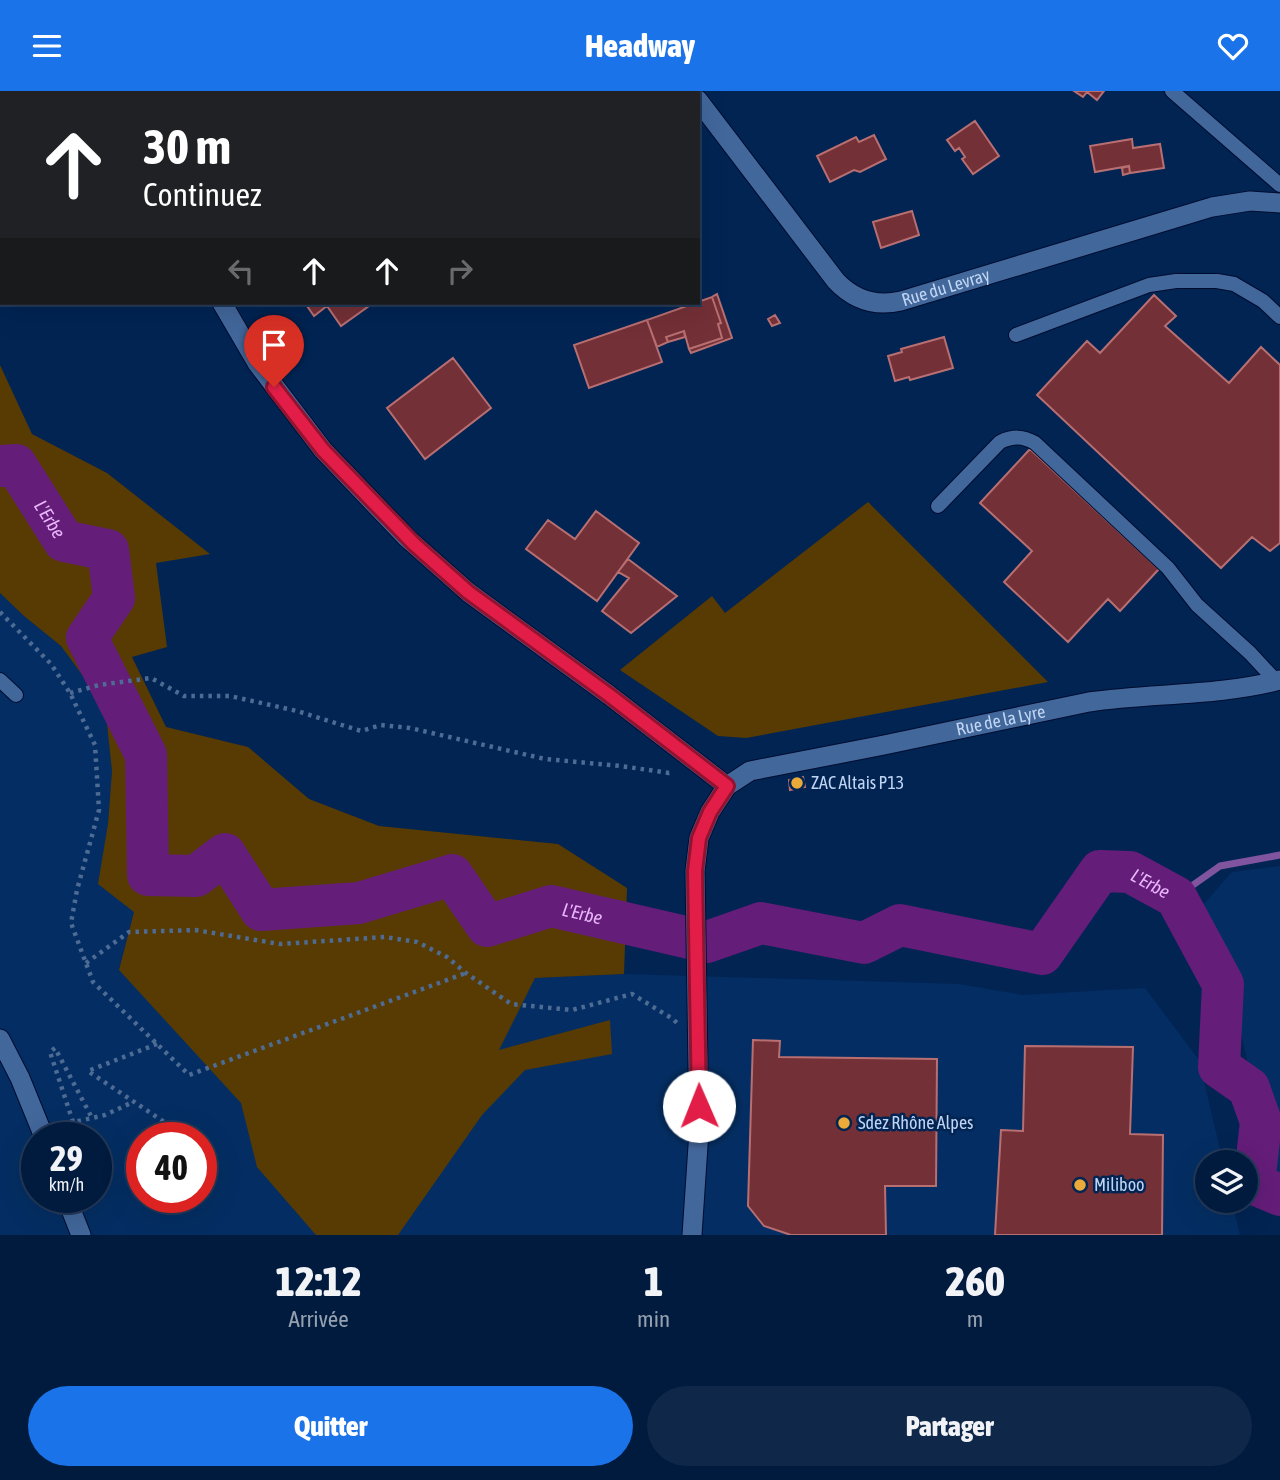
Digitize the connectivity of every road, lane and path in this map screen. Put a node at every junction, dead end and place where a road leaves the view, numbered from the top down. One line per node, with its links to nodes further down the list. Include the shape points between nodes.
1 (1172, 91): 3 (lane)
2 (700, 103): 4 (street, Rue du Levray, via 836,281 850,294 875,304 901,301 1212,207)
3 (1280, 185)
4 (1280, 203)
5 (223, 305): 15 (street, via 257,363 323,450 407,538 468,592)
6 (1280, 317): 7 (lane, via 1234,284 1176,281 1149,285)
7 (1016, 335)
8 (939, 506): 11 (lane, via 1000,442 1028,439 1168,568 1197,605)
9 (0, 612): 12 (path, via 51,664)
10 (0, 680): 13 (lane)
11 (1278, 681): 15 (street, Rue de la Lyre, via 1089,702 750,771)
12 (70, 693): 14 (path, via 151,678 184,696 230,696 361,731 381,725 410,728 545,759); 16 (path, via 95,745 99,810 71,923)
13 (16, 695)
14 (678, 771)
15 (727, 786): 28 (street, Rue de la Lyre, via 699,838 695,871 699,1131)
16 (86, 963): 17 (path, via 130,932 195,930 280,944 385,937 416,942 447,957); 20 (path, via 93,982)
17 (466, 973): 18 (path, via 511,1004 572,1010 632,994); 20 (path, via 189,1076)
18 (680, 1026)
19 (0, 1039): 23 (street)
20 (157, 1044): 21 (path, via 88,1071)
21 (133, 1102): 22 (path); 25 (path)
22 (92, 1118): 24 (path); 24 (path, via 55,1048 50,1052)
23 (38, 1122)
24 (73, 1122)
25 (165, 1122)
26 (72, 1213): 27 (street)
27 (80, 1235)
28 (692, 1235)

